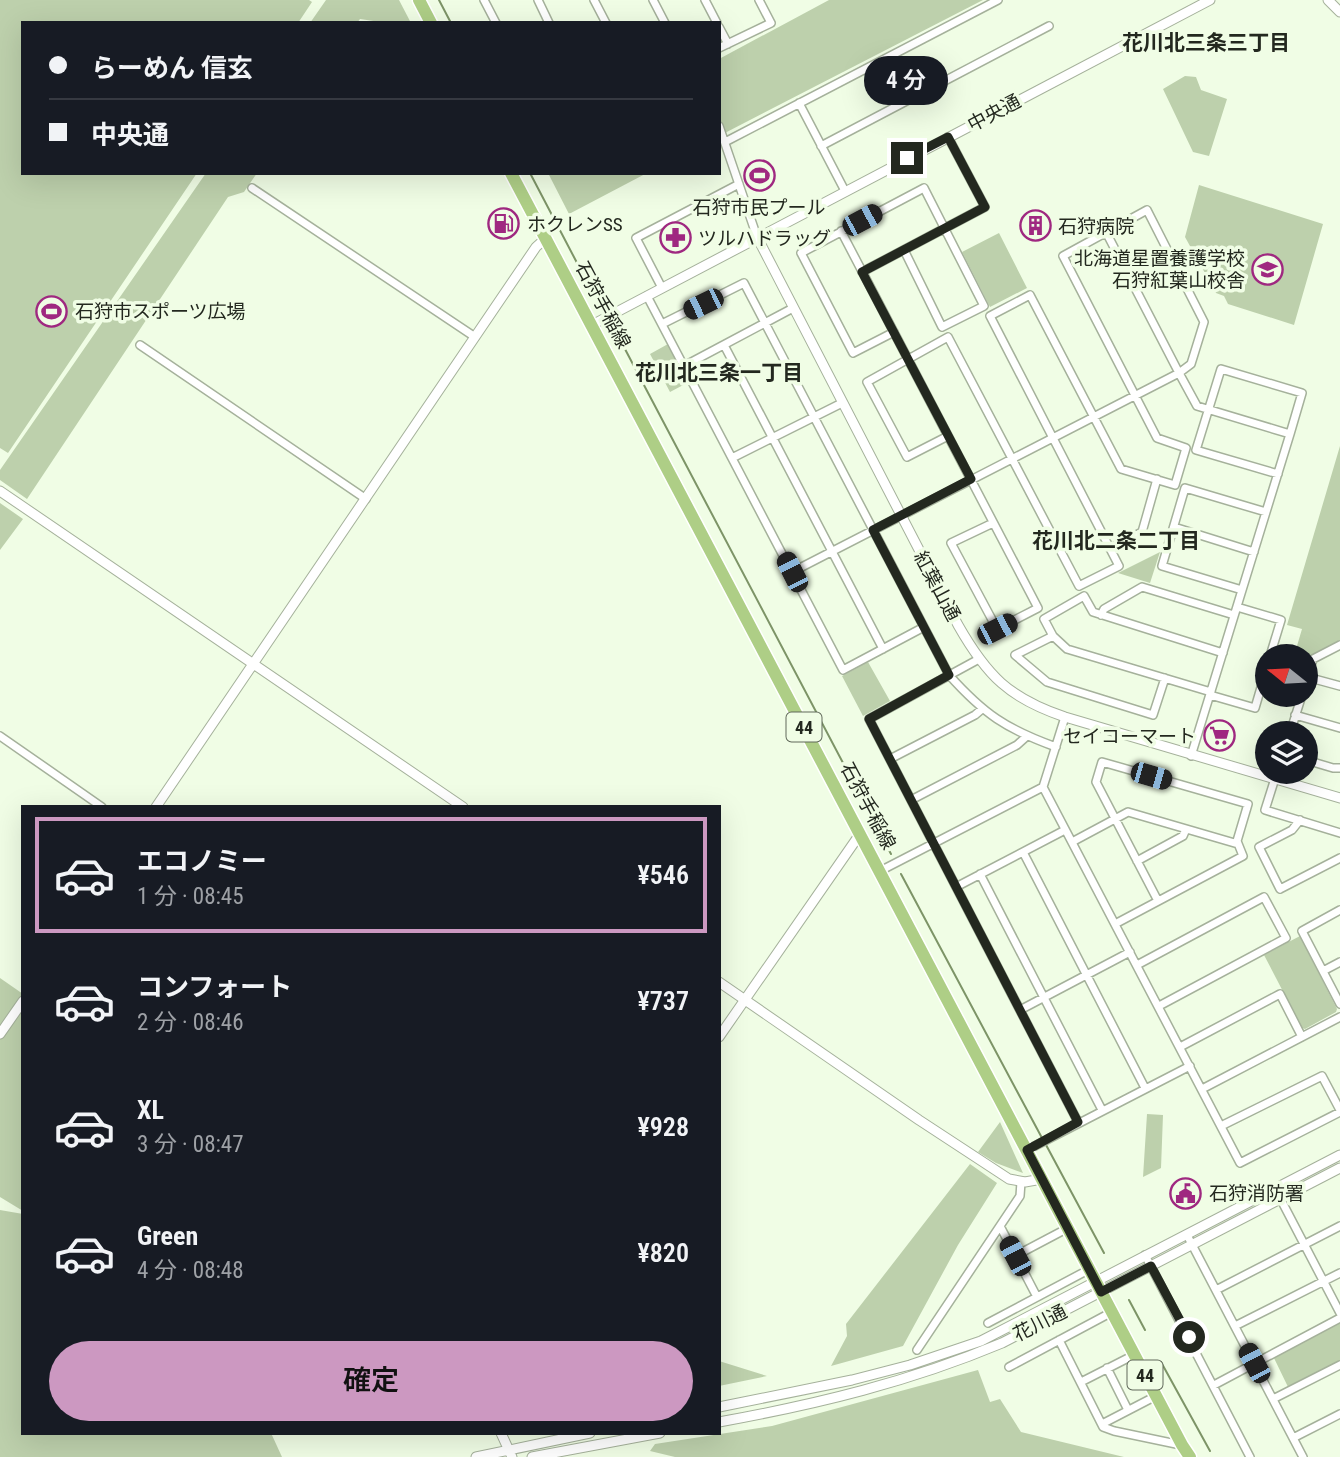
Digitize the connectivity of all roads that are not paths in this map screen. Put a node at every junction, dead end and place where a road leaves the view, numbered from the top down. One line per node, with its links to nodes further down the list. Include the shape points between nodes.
1 (419, 0): 12 (main road)
2 (484, 0): 13 (street)
3 (538, 0): 14 (street)
4 (594, 0): 15 (street)
5 (653, 0): 16 (street)
6 (705, 0): 17 (street)
7 (759, 0): 20 (street, via 771,23)
8 (998, 0): 22 (street)
9 (1210, 0): 24 (street, 中央通)
10 (1328, 0): 11 (street)
11 (1340, 12)
12 (430, 21)
13 (495, 21)
14 (548, 21)
15 (605, 21)
16 (663, 21)
17 (716, 21)
18 (1049, 26): 26 (street)
19 (721, 31): 20 (street)
20 (728, 44): 21 (street)
21 (721, 47)
22 (799, 103): 25 (street); 26 (street)
23 (721, 131): 25 (street)
24 (948, 137): 30 (street, 中央通); 31 (street, via 985,207)
25 (725, 142): 28 (street)
26 (821, 146): 30 (street)
27 (513, 175): 34 (main road, 石狩手稲線 / 44)
28 (739, 184): 35 (street); 38 (street, via 636,238)
29 (252, 188): 45 (street)
30 (845, 191): 35 (street, 中央通)
31 (945, 228): 32 (street, via 924,188); 36 (street); 36 (street, via 984,306 942,327)
32 (841, 231): 37 (street); 44 (street, via 801,253 853,353)
33 (1107, 232): 50 (street); 50 (street, via 1147,210 1193,299 1204,322 1191,365); 51 (street, via 1063,256)
34 (546, 237): 43 (main road, 石狩手稲線 / 44); 45 (street)
35 (757, 237): 38 (street, 中央通); 40 (street, 紅葉山通)
36 (904, 250): 37 (street)
37 (862, 272): 44 (street)
38 (662, 288): 39 (street, 中央通)
39 (647, 296): 42 (street); 43 (street, 中央通)
40 (793, 308): 41 (street); 52 (street, 紅葉山通)
41 (765, 323): 42 (street, via 744,283); 47 (street); 54 (street)
42 (662, 324): 49 (street)
43 (592, 325): 121 (main road, 石狩手稲線 / 44)
44 (894, 332): 48 (street)
45 (475, 337): 66 (street)
46 (140, 345): 66 (street)
47 (724, 345): 49 (street); 58 (street)
48 (908, 359): 57 (street); 57 (street, via 867,382 907,457); 61 (street, via 948,337)
49 (684, 366): 60 (street)
50 (1179, 373): 51 (street); 53 (street, via 1197,405)
51 (1136, 394): 55 (street); 64 (street, via 1157,438 1186,447 1175,485)
52 (842, 402): 54 (street); 68 (street, 紅葉山通)
53 (1209, 409): 56 (street); 56 (street, via 1221,369 1301,393); 62 (street, via 1196,450)
54 (813, 415): 58 (street); 71 (street)
55 (1095, 416): 59 (street); 59 (street, via 1030,295 990,316); 64 (street, via 1121,469)
56 (1290, 434): 62 (street)
57 (948, 436): 63 (street)
58 (772, 437): 60 (street); 73 (street)
59 (1052, 437): 61 (street); 72 (street)
60 (732, 458): 75 (street)
61 (1012, 458): 63 (street); 72 (street, via 1079,586 1119,566)
62 (1278, 474): 67 (street)
63 (971, 479): 68 (street); 69 (street)
64 (1157, 479): 72 (street, via 1142,532)
65 (0, 491): 87 (street)
66 (366, 499): 87 (street)
67 (1266, 512): 70 (street, via 1185,488); 74 (street)
68 (900, 515): 71 (street); 86 (street, 紅葉山通)
69 (993, 523): 69 (street, via 1038,608 997,629 951,543)
70 (1174, 527): 74 (street); 76 (street, via 1163,566)
71 (873, 530): 73 (street); 79 (street)
72 (1110, 549)
73 (832, 551): 75 (street); 83 (street)
74 (1254, 552): 76 (street)
75 (792, 572): 83 (street, via 843,670)
76 (1242, 590): 77 (street)
77 (1236, 611): 78 (street, via 1142,587); 81 (street, via 1282,621); 84 (street)
78 (1101, 615): 80 (street, via 1093,612 1084,596 1044,619); 84 (street)
79 (924, 628): 83 (street); 88 (street)
80 (1053, 636): 89 (street, via 1067,649); 89 (street, via 1014,655 1047,682 1153,715)
81 (1274, 644)
82 (1340, 645): 85 (street)
83 (883, 649)
84 (1223, 653): 92 (street)
85 (1318, 656)
86 (979, 659): 88 (street); 97 (street, 紅葉山通, via 1017,697)
87 (254, 664): 114 (street); 115 (street)
88 (949, 675): 95 (street); 104 (street, via 869,719)
89 (1165, 678): 92 (street)
90 (1318, 682): 91 (street)
91 (1340, 686)
92 (1210, 694): 93 (street); 103 (street)
93 (1255, 707)
94 (1298, 707): 96 (street)
95 (982, 709): 101 (street); 104 (street)
96 (1295, 716): 98 (street); 99 (street)
97 (1065, 717): 102 (street); 103 (street, 紅葉山通)
98 (1294, 721)
99 (1340, 728)
100 (0, 736): 113 (street)
101 (1027, 736): 102 (street); 112 (street)
102 (1056, 747): 110 (street)
103 (1191, 756): 107 (street, 紅葉山通)
104 (890, 760): 112 (street)
105 (1318, 764): 106 (street)
106 (1340, 768)
107 (1255, 771)
108 (1273, 784): 117 (street, via 1265,810)
109 (1299, 784): 111 (street, 紅葉山通)
110 (1043, 787): 119 (street); 123 (street)
111 (1340, 798)
112 (911, 800): 123 (street)
113 (99, 805)
114 (157, 805)
115 (460, 805)
116 (1115, 819): 118 (street, via 1128,812); 122 (street); 124 (street, via 1096,782 1102,762 1248,804); 127 (street)
117 (1300, 820): 120 (street); 126 (street, via 1292,830 1259,847 1280,888)
118 (1186, 829): 124 (street); 127 (street, via 1183,836)
119 (1065, 830): 122 (street); 125 (street)
120 (1340, 832)
121 (860, 834): 128 (main road, 石狩手稲線 / 44); 141 (street)
122 (1072, 842): 133 (street)
123 (933, 844): 128 (street); 130 (street)
124 (1238, 844): 131 (street, via 1243,856)
125 (1023, 852): 129 (street); 138 (street)
126 (1340, 858)
127 (1137, 861): 131 (street)
128 (886, 868): 158 (main road, 石狩手稲線 / 44)
129 (980, 874): 130 (street); 140 (street)
130 (956, 887): 145 (street)
131 (1158, 901): 133 (street)
132 (1340, 911): 137 (street, via 1301,931)
133 (1115, 924): 134 (street)
134 (1130, 952): 136 (street); 138 (street)
135 (1340, 962): 137 (street)
136 (1137, 965): 144 (street); 144 (street, via 1264,897 1286,938)
137 (1323, 971): 143 (street)
138 (1087, 975): 140 (street); 152 (street)
139 (721, 983): 141 (street)
140 (1045, 997): 145 (street); 154 (street)
141 (745, 999): 148 (street); 162 (street, via 919,1120 1009,1179)
142 (21, 1004): 147 (street)
143 (1340, 1004)
144 (1159, 1006): 150 (street)
145 (1020, 1010): 156 (street)
146 (1340, 1017): 149 (street)
147 (0, 1034)
148 (721, 1034)
149 (1302, 1037): 150 (street, via 1280,994); 153 (street)
150 (1180, 1047): 151 (street)
151 (1190, 1066): 152 (street); 153 (street)
152 (1145, 1088): 154 (street)
153 (1202, 1089): 157 (street)
154 (1102, 1110): 156 (street)
155 (1340, 1111): 157 (street, via 1322,1076); 157 (street, via 1240,1163)
156 (1078, 1122): 158 (street)
157 (1221, 1126)
158 (1033, 1147): 161 (main road, 石狩手稲線 / 44)
159 (1340, 1155): 163 (street, 花川通)
160 (1340, 1168): 164 (street, 花川通)
161 (1042, 1179): 162 (street); 167 (main road, 石狩手稲線 / 44)
162 (1021, 1182): 165 (street, via 1020,1196)
163 (1275, 1188): 164 (street); 168 (street, 花川通)
164 (1280, 1199): 169 (street, 花川通); 170 (street)
165 (1000, 1226): 172 (street); 184 (street)
166 (1340, 1226): 170 (street)
167 (1068, 1228): 172 (street); 175 (main road, 石狩手稲線 / 44)
168 (1187, 1235): 169 (street); 171 (street, 花川通)
169 (1192, 1245): 173 (street, 花川通); 177 (street)
170 (1304, 1245): 176 (street); 177 (street)
171 (1146, 1255): 173 (street); 175 (street, 花川通)
172 (1015, 1256): 178 (street)
173 (1151, 1266): 175 (street, 花川通); 191 (street)
174 (1340, 1273): 176 (street)
175 (1096, 1281): 178 (street); 179 (main road, 石狩手稲線 / 44); 194 (street, 花川通, via 1021,1322 945,1354 852,1380); 197 (street, 花川通, via 1002,1343 931,1371 808,1406)
176 (1324, 1282): 180 (street); 182 (street)
177 (1216, 1290): 182 (street)
178 (1037, 1297): 181 (street)
179 (1112, 1312): 183 (street); 185 (main road, 石狩手稲線 / 44)
180 (1340, 1315): 186 (street)
181 (988, 1323)
182 (1235, 1326): 186 (street)
183 (1059, 1340): 188 (street); 190 (street)
184 (917, 1350)
185 (1134, 1355): 189 (street); 192 (main road, 石狩手稲線 / 44)
186 (1254, 1363): 191 (street); 193 (street)
187 (1340, 1365): 193 (street)
188 (1009, 1367)
189 (1107, 1368): 190 (street); 195 (street)
190 (1081, 1382): 198 (street)
191 (1214, 1384): 207 (street)
192 (1156, 1396): 195 (street); 204 (main road, 石狩手稲線 / 44)
193 (1273, 1399): 202 (street)
194 (721, 1407)
195 (1128, 1410): 198 (street)
196 (1340, 1414): 202 (street)
197 (721, 1422)
198 (1102, 1424): 204 (street)
199 (503, 1435): 203 (street)
200 (582, 1435): 203 (street)
201 (649, 1435): 206 (street)
202 (1293, 1438): 208 (street)
203 (510, 1454): 205 (street)
204 (1188, 1454)
205 (476, 1457)
206 (531, 1457)
207 (1250, 1457)
208 (1303, 1457)

